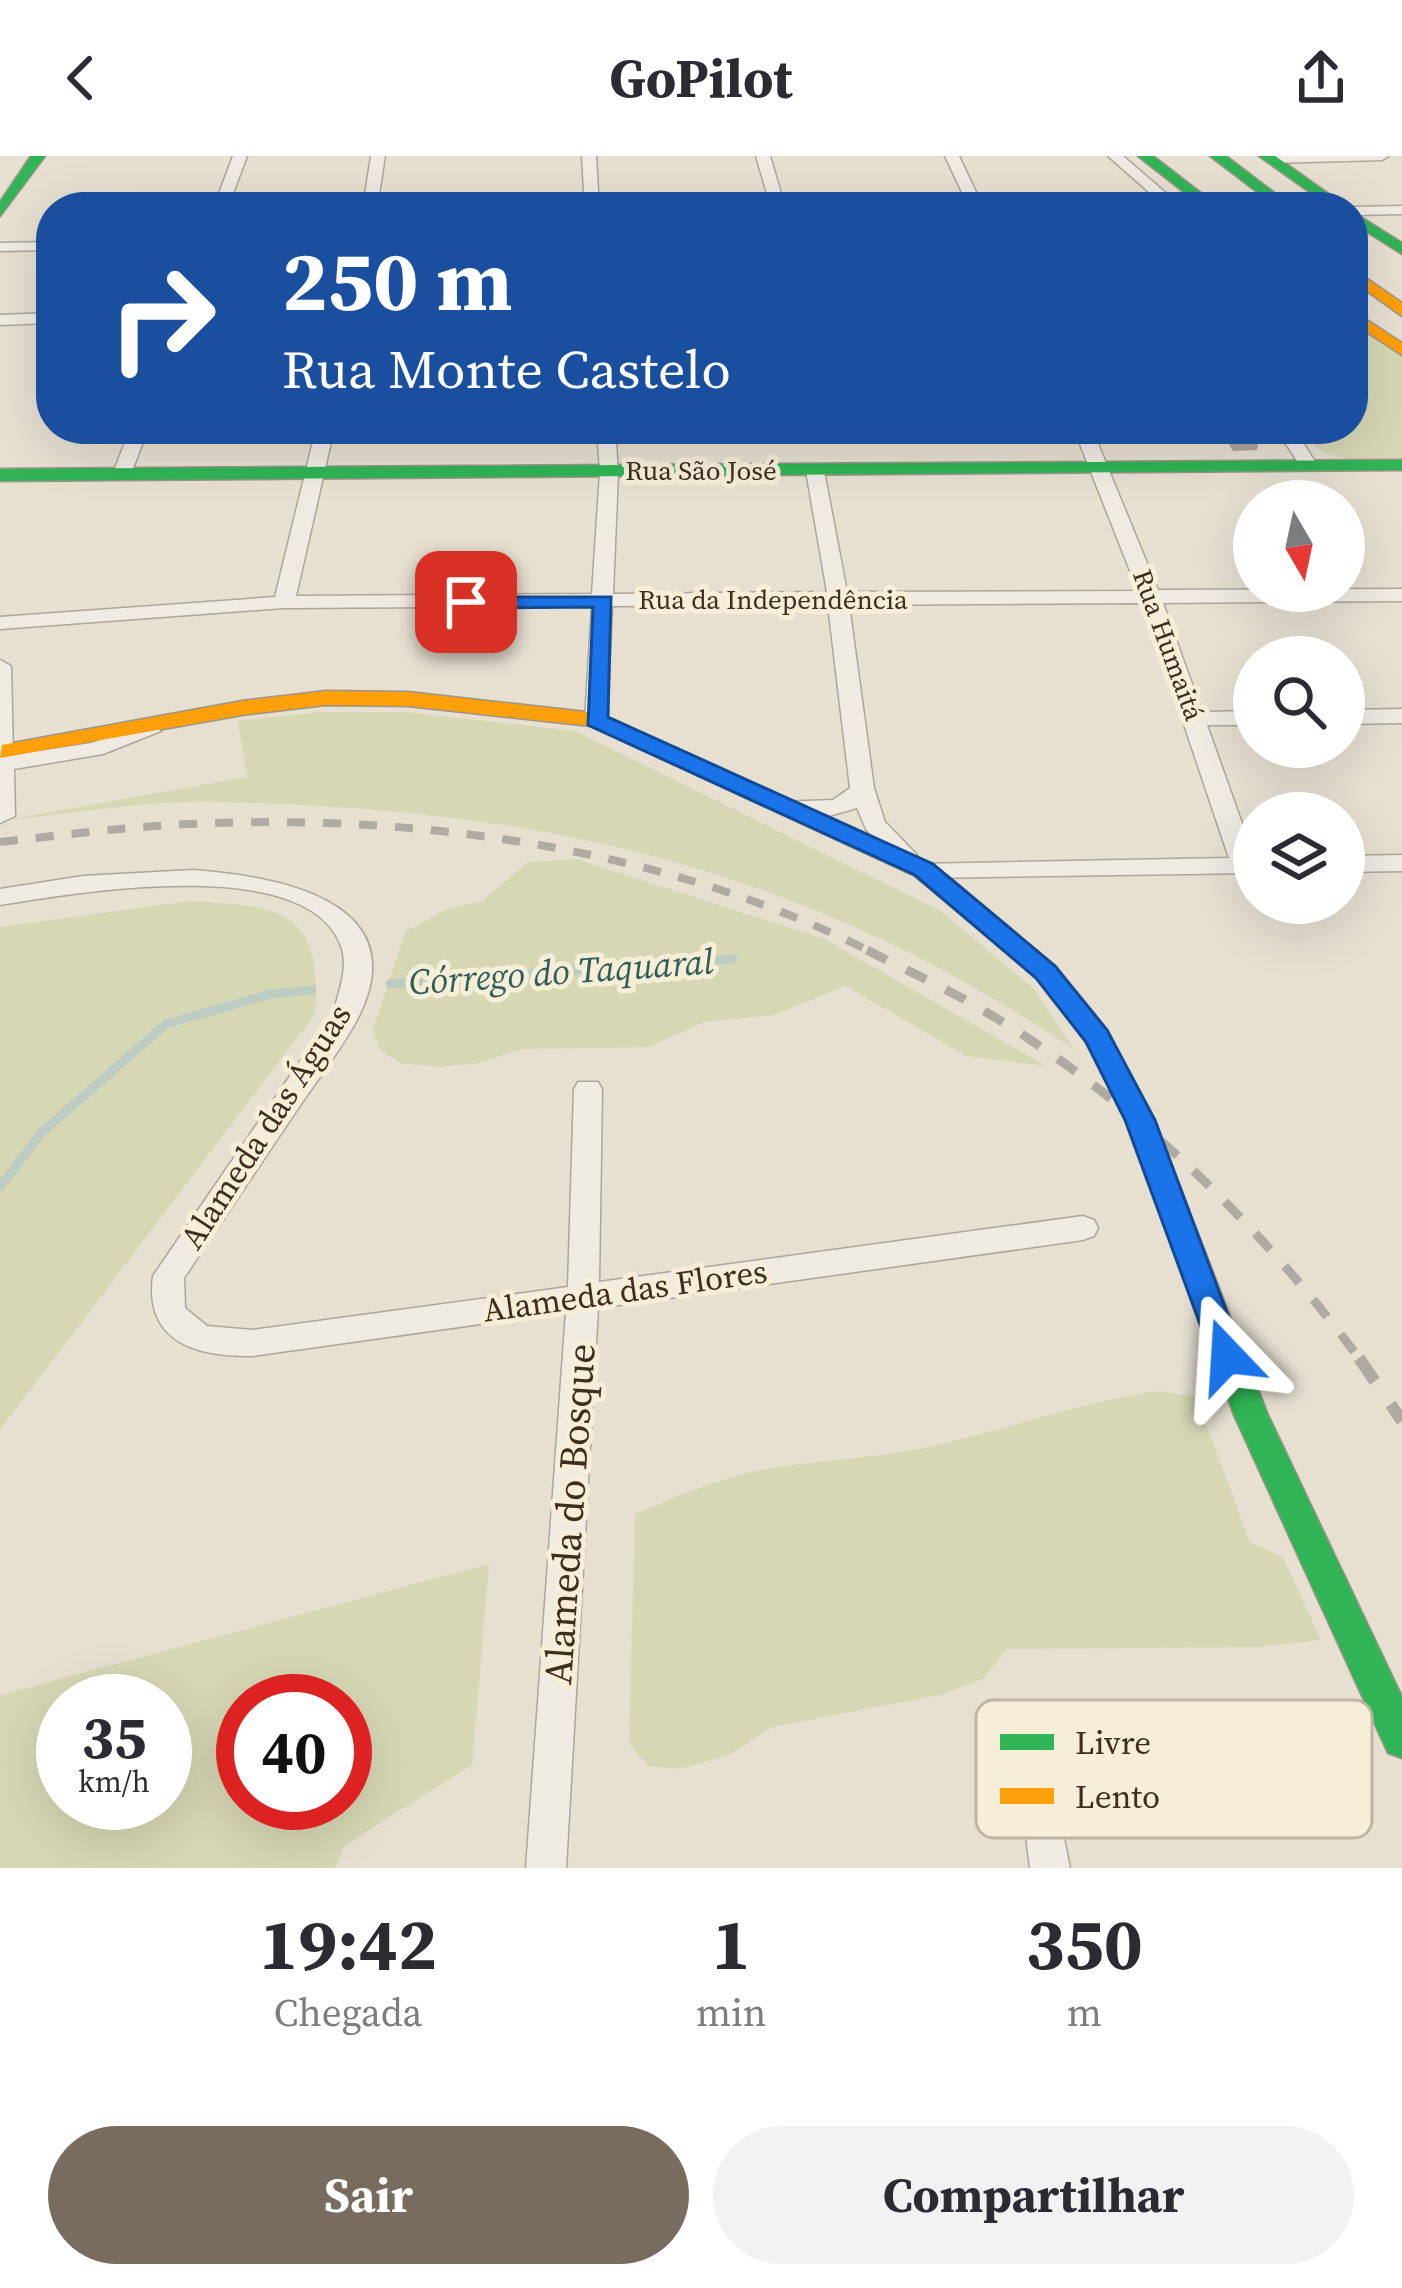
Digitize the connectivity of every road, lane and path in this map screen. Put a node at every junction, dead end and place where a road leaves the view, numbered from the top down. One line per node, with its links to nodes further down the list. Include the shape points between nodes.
1 (38, 156): 24 (main road)
2 (240, 156): 13 (street)
3 (378, 156): 14 (street)
4 (589, 156): 15 (street)
5 (763, 156): 16 (street)
6 (952, 156): 17 (street)
7 (1115, 156): 18 (street)
8 (1145, 156): 19 (main road)
9 (1195, 156): 20 (main road)
10 (1217, 156): 21 (main road)
11 (1382, 156): 12 (street)
12 (1269, 158): 22 (main road)
13 (227, 192)
14 (372, 192)
15 (591, 192)
16 (774, 192)
17 (969, 192)
18 (1157, 192)
19 (1193, 192)
20 (1243, 192)
21 (1266, 192)
22 (1318, 192)
23 (1402, 209): 25 (street)
24 (0, 212)
25 (1368, 212)
26 (1368, 225): 29 (main road)
27 (36, 246): 28 (street)
28 (0, 247)
29 (1402, 250)
30 (1368, 267): 32 (main road)
31 (1368, 285): 33 (main road)
32 (1402, 292)
33 (1402, 311)
34 (36, 319): 35 (street)
35 (0, 320)
36 (1368, 326): 37 (main road)
37 (1402, 350)
38 (133, 444): 46 (street)
39 (322, 444): 48 (street)
40 (607, 444): 49 (street)
41 (1090, 444): 45 (street, Rua Humaitá)
42 (1295, 444): 44 (street)
43 (1402, 465): 44 (main road, Rua São José)
44 (1309, 466): 45 (main road, Rua São José)
45 (1101, 468): 47 (main road, Rua São José); 52 (street, Rua Humaitá)
46 (123, 471): 48 (main road, Rua São José); 50 (main road, Rua São José)
47 (815, 471): 49 (main road, Rua São José); 53 (street)
48 (316, 472): 49 (main road, Rua São José); 55 (street)
49 (609, 472): 54 (street)
50 (0, 475)
51 (1402, 595): 52 (street, Rua da Independência)
52 (1151, 597): 53 (street, Rua da Independência); 61 (street, Rua Humaitá)
53 (838, 599): 54 (street, Rua da Independência); 64 (street)
54 (604, 601): 55 (street, Rua da Independência); 62 (street)
55 (284, 602): 56 (street, Rua da Independência)
56 (0, 623)
57 (0, 666): 63 (street)
58 (1402, 716): 59 (street)
59 (1365, 717)
60 (1233, 718): 61 (street)
61 (1194, 719): 67 (street, Rua Humaitá)
62 (596, 720): 63 (main road, via 370,698 292,700); 65 (main road)
63 (2, 758): 66 (street)
64 (862, 788): 65 (street, via 843,807); 71 (street, via 874,824)
65 (787, 807): 71 (main road)
66 (3, 816)
67 (1233, 823)
68 (1402, 863): 69 (street)
69 (1365, 864)
70 (1233, 865): 71 (street)
71 (917, 866): 77 (main road, via 1046,972 1097,1037 1140,1120 1251,1415)
72 (0, 897): 76 (street, Alameda das Águas, via 220,878 312,899 353,944 357,971 346,1015 178,1258 164,1293)
73 (588, 1089): 75 (street, Alameda do Bosque)
74 (1083, 1228): 75 (street, Alameda das Flores)
75 (583, 1295): 76 (street, Alameda das Flores, via 229,1345); 78 (street, Alameda do Bosque)
76 (172, 1322)
77 (1402, 1739)
78 (547, 1868)

